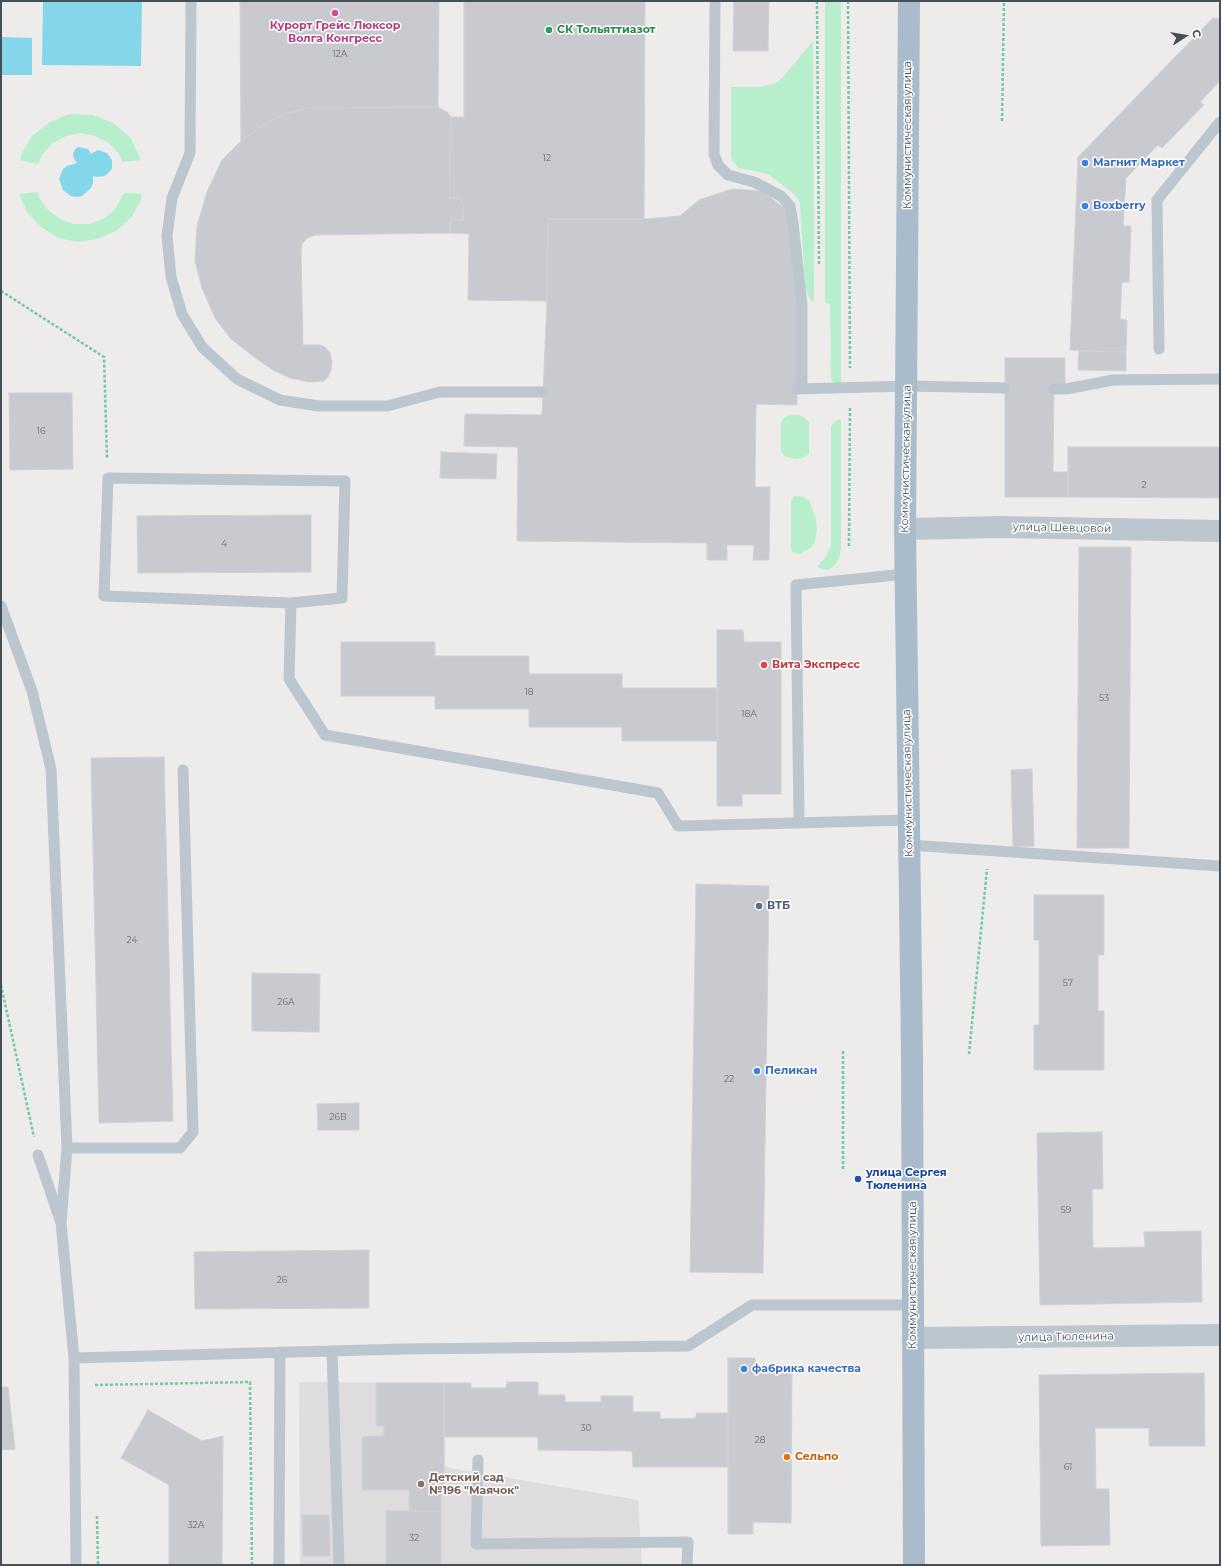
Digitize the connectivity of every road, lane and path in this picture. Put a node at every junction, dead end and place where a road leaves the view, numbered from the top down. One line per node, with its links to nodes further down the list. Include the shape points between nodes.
1 (191, 1): 17 (lane, via 190,153 172,198 167,236 171,277 182,314 202,347 244,383 280,400 319,406 386,406 440,392)
2 (715, 1): 14 (lane, via 714,154 718,165 728,175 754,182 781,196 790,206 802,305 800,389)
3 (817, 1): 9 (path)
4 (848, 1): 14 (path)
5 (909, 1): 13 (main road, Коммунистическая улица)
6 (1004, 1): 7 (path)
7 (1002, 121)
8 (1220, 122): 11 (lane, via 1157,200)
9 (819, 271)
10 (1, 291): 18 (path, via 104,358)
11 (1159, 349)
12 (1220, 379): 16 (lane, via 1112,380)
13 (906, 386): 14 (lane); 15 (lane); 19 (main road, Коммунистическая улица)
14 (850, 388): 21 (path)
15 (1005, 388)
16 (1054, 389)
17 (542, 392)
18 (108, 478): 23 (lane, via 104,596); 23 (lane, via 345,481 342,598)
19 (905, 529): 20 (street, улица Шевцовой, via 1000,527); 22 (main road, Коммунистическая улица)
20 (1220, 531)
21 (849, 546)
22 (906, 574): 26 (main road, Коммунистическая улица); 27 (lane, via 796,585)
23 (291, 603): 27 (lane, via 289,679 325,735 658,793 678,826)
24 (1, 606): 34 (lane, via 32,691 51,769)
25 (183, 770): 34 (lane, via 193,1132 180,1148)
26 (908, 820): 27 (lane); 28 (main road, Коммунистическая улица)
27 (799, 822)
28 (908, 845): 29 (lane); 38 (main road, Коммунистическая улица)
29 (989, 850): 30 (lane); 33 (path)
30 (1220, 866)
31 (1, 985): 35 (path)
32 (843, 1051): 36 (path)
33 (969, 1054)
34 (66, 1148): 37 (lane)
35 (38, 1155): 37 (lane)
36 (843, 1169)
37 (61, 1223): 43 (lane)
38 (913, 1305): 40 (main road, Коммунистическая улица); 41 (lane, via 752,1304 688,1346)
39 (1220, 1335): 40 (street, улица Тюленина)
40 (913, 1338): 53 (main road, Коммунистическая улица)
41 (332, 1351): 42 (lane); 51 (lane)
42 (280, 1352): 43 (lane); 50 (lane)
43 (74, 1358): 47 (lane)
44 (95, 1392): 49 (path, via 95,1384 250,1382)
45 (478, 1460): 52 (lane, via 476,1544 688,1542)
46 (97, 1510): 48 (path)
47 (76, 1565)
48 (98, 1565)
49 (252, 1565)
50 (279, 1565)
51 (339, 1565)
52 (687, 1565)
53 (914, 1565)

